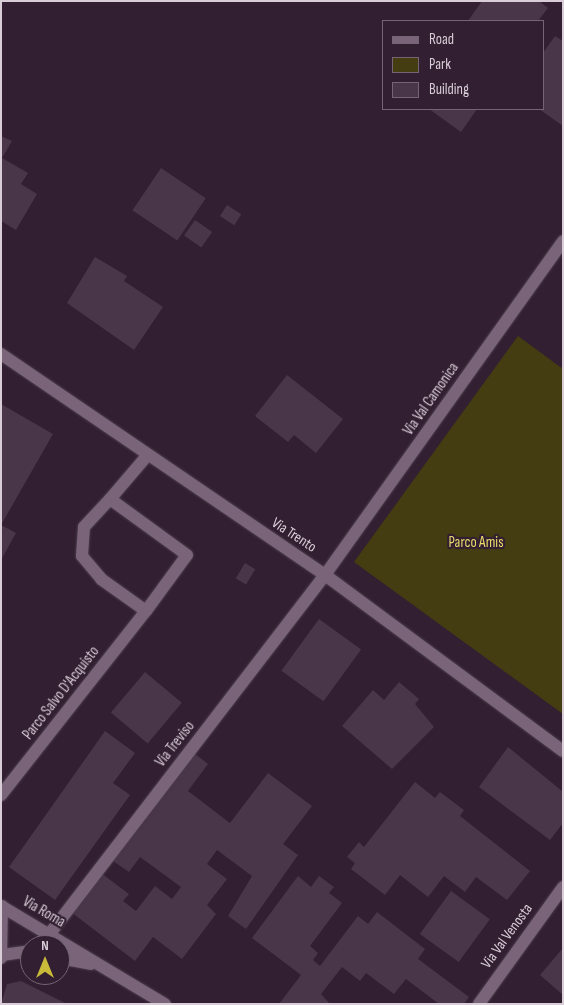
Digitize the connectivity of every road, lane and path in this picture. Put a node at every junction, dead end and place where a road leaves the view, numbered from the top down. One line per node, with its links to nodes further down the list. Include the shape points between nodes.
1 (563, 242): 5 (street, Via Val Camonica)
2 (1, 354): 3 (street, Via Trento)
3 (146, 457): 4 (street); 5 (street, Via Trento)
4 (110, 499): 6 (street, via 84,527 82,556 101,579); 6 (street, Parco Salvo D'Acquisto, via 187,555)
5 (325, 575): 7 (street, Via Trento); 11 (street, Via Treviso)
6 (146, 611): 8 (street, Parco Salvo D'Acquisto)
7 (563, 751)
8 (1, 794)
9 (563, 887): 17 (street, Via Val Venosta)
10 (2, 906): 11 (street, Via Roma); 13 (street)
11 (51, 932): 15 (street, Via Roma)
12 (20, 953): 13 (street)
13 (2, 956)
14 (70, 960): 15 (street, Via Roma)
15 (95, 965): 16 (street, Via Roma)
16 (166, 1004)
17 (478, 1004)

